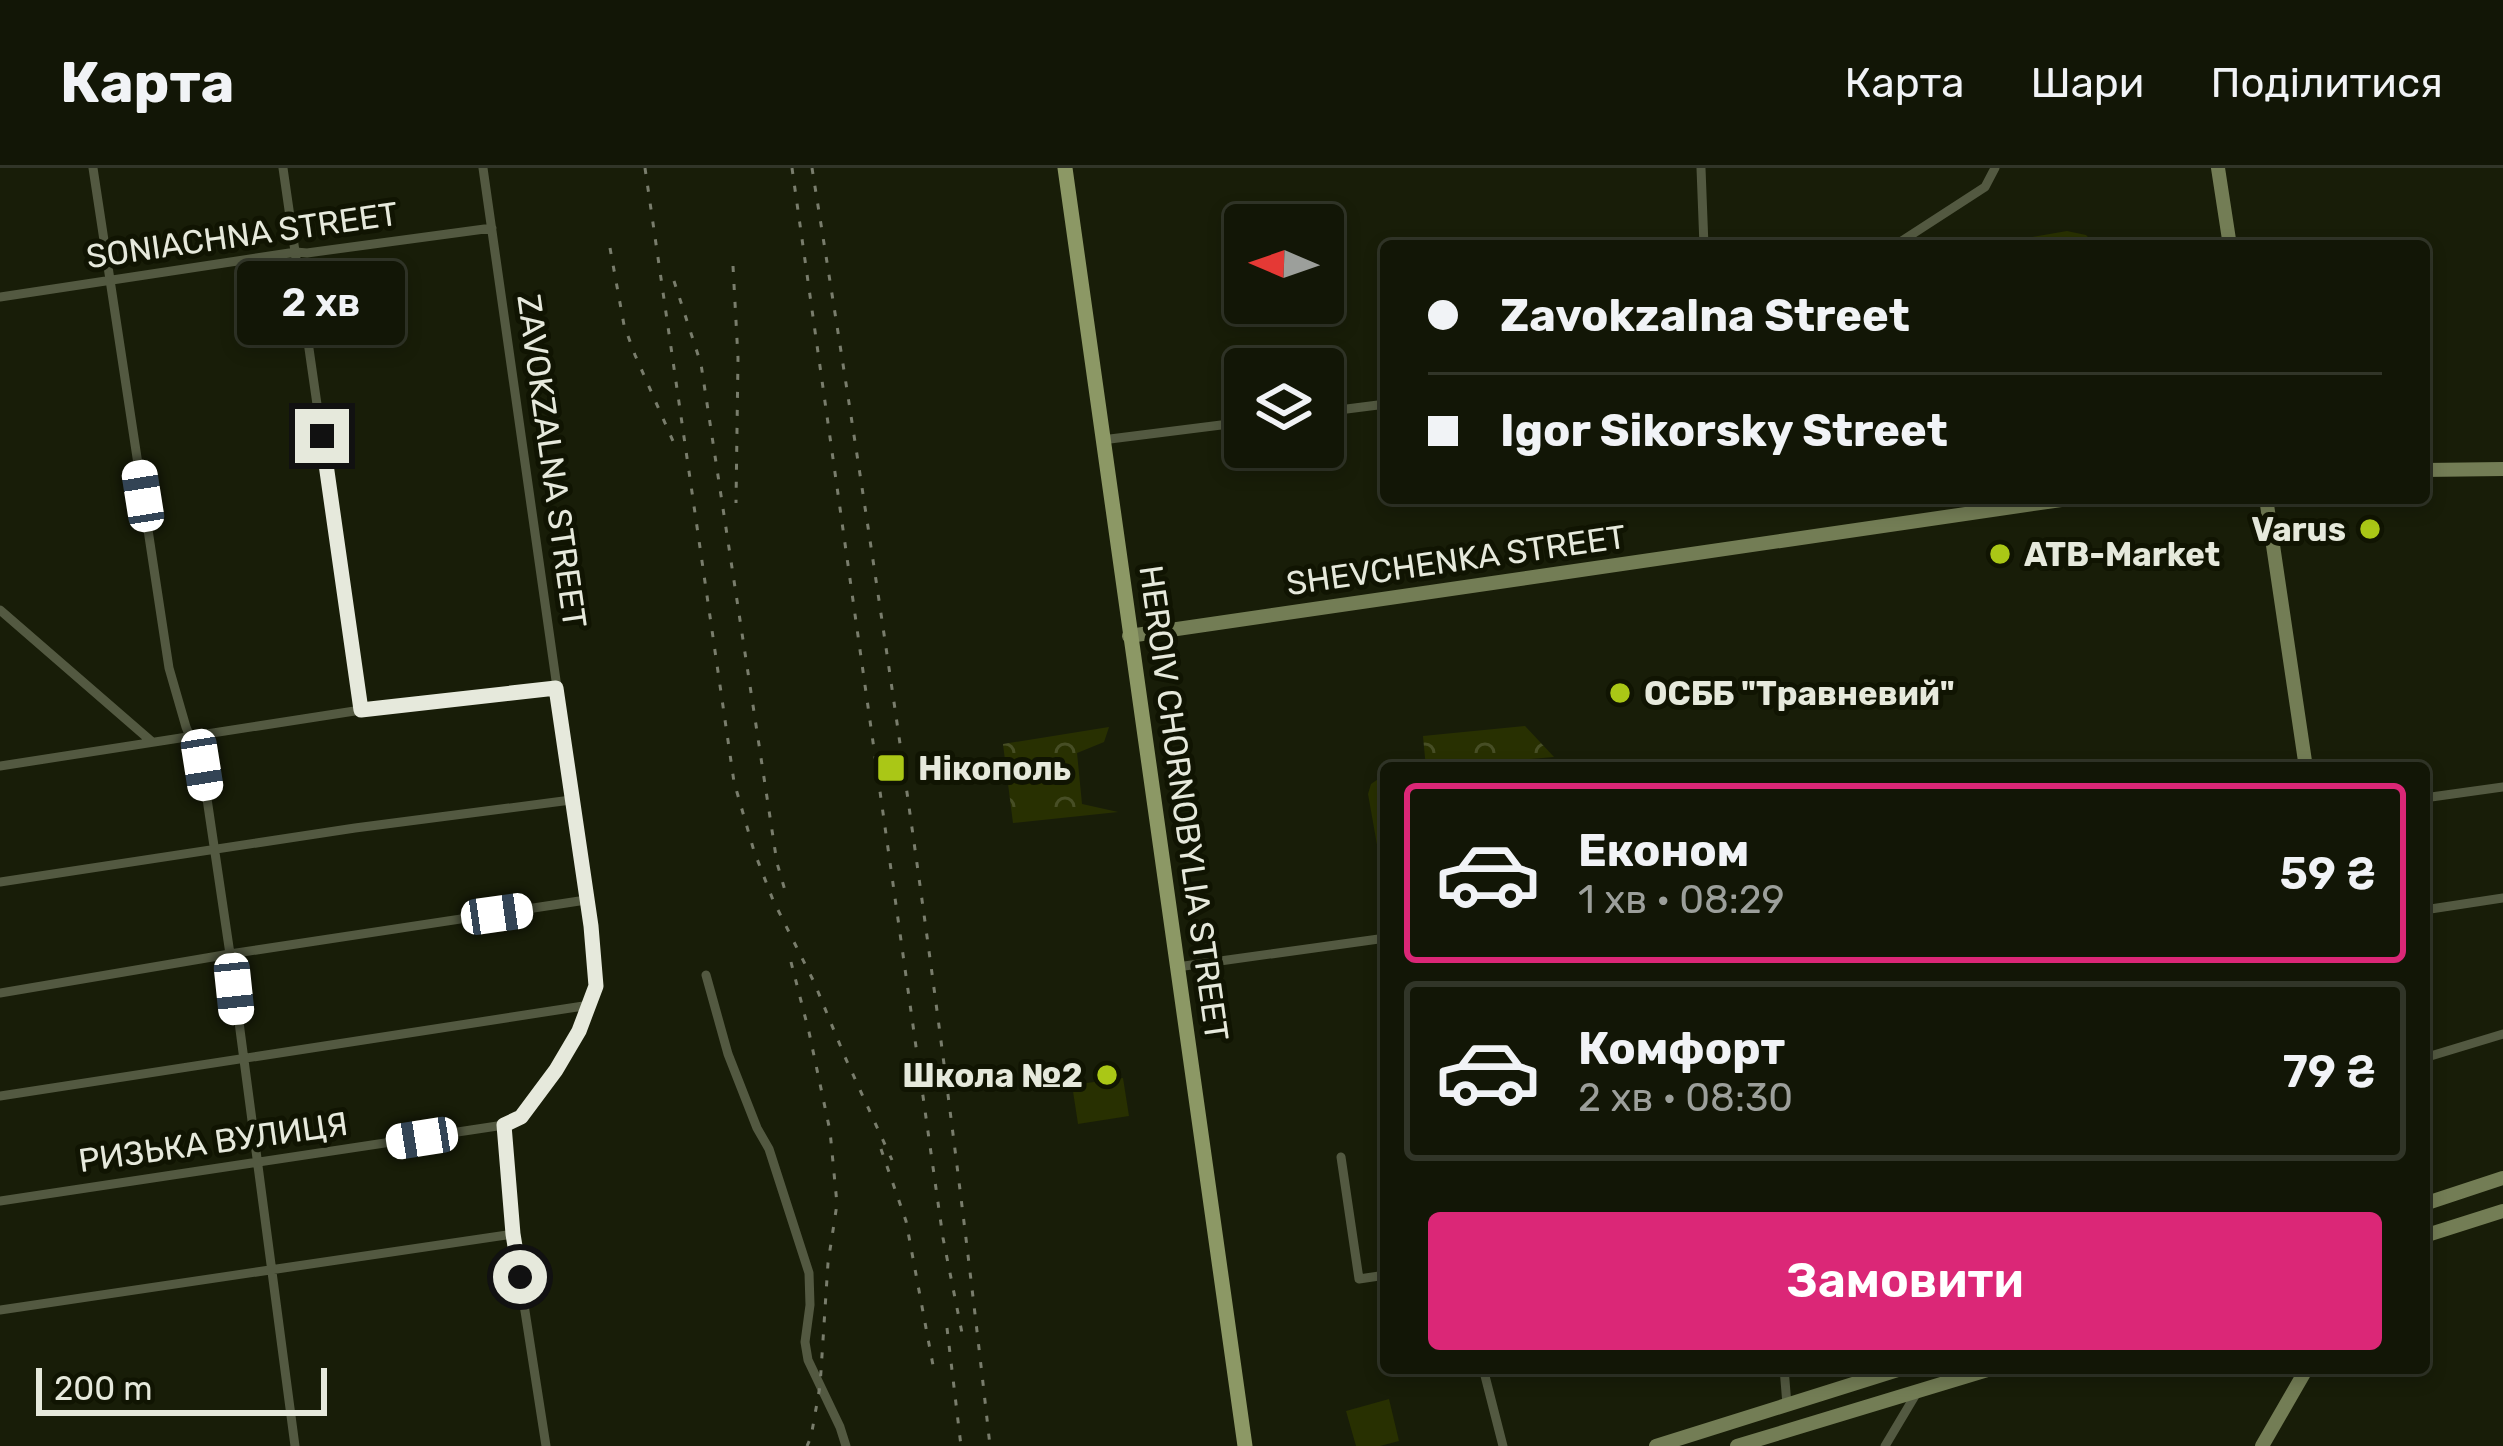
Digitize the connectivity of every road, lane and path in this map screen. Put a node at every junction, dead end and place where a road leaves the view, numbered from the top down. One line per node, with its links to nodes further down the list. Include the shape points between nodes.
1 (93, 168): 13 (street)
2 (283, 168): 12 (street)
3 (483, 168): 8 (street, ZAVOKZALNA STREET)
4 (1065, 168): 18 (main road, HEROIV CHORNOBYLIA STREET)
5 (1700, 168): 9 (street)
6 (1995, 168): 10 (street, via 1985,187)
7 (2218, 168): 11 (street)
8 (492, 228): 12 (street, SONIACHNA STREET); 25 (street, ZAVOKZALNA STREET)
9 (1704, 240)
10 (1903, 240)
11 (2229, 240)
12 (296, 252): 13 (street, SONIACHNA STREET); 26 (street)
13 (110, 280): 14 (street, SONIACHNA STREET); 27 (street, via 169,668)
14 (0, 297)
15 (1380, 405): 16 (street)
16 (1344, 409)
17 (1224, 425): 18 (street)
18 (1102, 440): 24 (main road, HEROIV CHORNOBYLIA STREET)
19 (2503, 469): 20 (street)
20 (2430, 470)
21 (2034, 504): 24 (street, SHEVCHENKA STREET)
22 (2267, 504): 29 (street)
23 (1, 612): 28 (street)
24 (1129, 635): 41 (main road, HEROIV CHORNOBYLIA STREET)
25 (556, 688): 26 (street); 33 (street, ZAVOKZALNA STREET)
26 (361, 710): 27 (street)
27 (190, 735): 28 (street); 34 (street)
28 (151, 741): 30 (street)
29 (2305, 762)
30 (0, 766)
31 (2503, 787): 32 (street)
32 (2430, 797)
33 (571, 800): 34 (street); 37 (street, ZAVOKZALNA STREET)
34 (215, 849): 35 (street); 40 (street)
35 (0, 882)
36 (2503, 898): 38 (street)
37 (586, 900): 40 (street); 44 (street, ZAVOKZALNA STREET, via 596,986)
38 (2430, 909)
39 (1380, 939): 41 (street)
40 (230, 954): 43 (street); 47 (street)
41 (1177, 967): 71 (main road, HEROIV CHORNOBYLIA STREET)
42 (706, 975): 70 (street, via 809,1273 808,1360)
43 (0, 993)
44 (590, 1006): 47 (street); 49 (street, ZAVOKZALNA STREET, via 556,1070 521,1117)
45 (2503, 1034): 46 (street)
46 (2430, 1056)
47 (242, 1058): 48 (street); 51 (street)
48 (0, 1096)
49 (504, 1125): 51 (street, РИЗЬКА ВУЛИЦЯ); 56 (street)
50 (1341, 1156): 59 (street, via 1359,1279)
51 (257, 1164): 53 (street, РИЗЬКА ВУЛИЦЯ); 58 (street)
52 (2503, 1178): 54 (street)
53 (0, 1201)
54 (2430, 1202)
55 (2503, 1211): 57 (street)
56 (513, 1234): 58 (street); 69 (street)
57 (2430, 1234)
58 (272, 1270): 60 (street); 68 (street)
59 (1380, 1275)
60 (0, 1310)
61 (1485, 1374): 72 (street)
62 (1784, 1374): 67 (street)
63 (1865, 1374): 67 (street)
64 (1974, 1374): 66 (street)
65 (2304, 1374): 76 (street)
66 (1918, 1391): 74 (street); 75 (street)
67 (1787, 1405): 73 (street)
68 (295, 1446)
69 (546, 1446)
70 (845, 1446)
71 (1245, 1446)
72 (1503, 1446)
73 (1656, 1446)
74 (1737, 1446)
75 (1886, 1446)
76 (2262, 1446)

